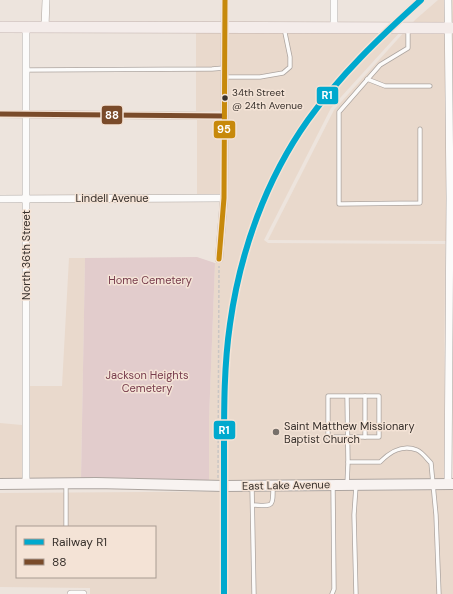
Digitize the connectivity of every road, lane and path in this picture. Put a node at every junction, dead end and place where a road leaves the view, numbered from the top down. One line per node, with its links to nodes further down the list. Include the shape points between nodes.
1 (46, 0): 7 (street)
2 (225, 0): 8 (street)
3 (334, 0): 10 (street)
4 (448, 0): 12 (street)
5 (0, 27): 6 (main road)
6 (26, 27): 7 (main road); 14 (street, North 36th Street)
7 (45, 27): 8 (main road)
8 (225, 27): 9 (main road); 13 (street)
9 (284, 27): 10 (main road); 15 (lane, via 290,66 283,73 260,77)
10 (334, 27): 11 (main road)
11 (408, 27): 12 (main road); 16 (lane, via 408,48 380,65)
12 (450, 28): 23 (street)
13 (224, 68): 14 (lane); 15 (street)
14 (26, 70): 19 (street, North 36th Street)
15 (224, 77): 20 (street)
16 (367, 79): 17 (lane, via 385,86); 21 (lane, via 339,112 339,204 420,203)
17 (430, 86)
18 (0, 114): 19 (street)
19 (25, 115): 20 (street); 25 (street, North 36th Street)
20 (224, 116): 22 (street)
21 (420, 129)
22 (224, 198): 25 (street, Lindell Avenue); 27 (street)
23 (451, 198): 26 (street)
24 (0, 199): 25 (street, Lindell Avenue)
25 (26, 199): 33 (street, North 36th Street)
26 (451, 254): 37 (street)
27 (219, 259): 40 (path)
28 (348, 396): 29 (lane); 30 (lane); 30 (lane, via 328,396 328,437)
29 (365, 396): 31 (lane); 31 (lane, via 379,396 379,437)
30 (348, 437): 31 (lane); 32 (lane)
31 (365, 437)
32 (348, 462): 36 (lane, via 380,462 398,449 418,450 431,463); 39 (lane)
33 (26, 483): 34 (street, East Lake Avenue); 35 (street, East Lake Avenue)
34 (66, 483): 40 (street, East Lake Avenue); 44 (lane)
35 (0, 484)
36 (434, 484): 37 (street, East Lake Avenue); 39 (street, East Lake Avenue); 50 (lane)
37 (451, 484)
38 (333, 485): 39 (street, East Lake Avenue); 42 (street, East Lake Avenue); 48 (lane)
39 (352, 485): 49 (lane)
40 (218, 486): 41 (street, East Lake Avenue)
41 (252, 486): 42 (street, East Lake Avenue); 43 (lane)
42 (273, 486): 43 (lane, via 272,504)
43 (253, 506): 47 (lane)
44 (66, 526)
45 (71, 594): 46 (street)
46 (83, 594)
47 (254, 594)
48 (332, 594)
49 (356, 594)
50 (439, 594)

